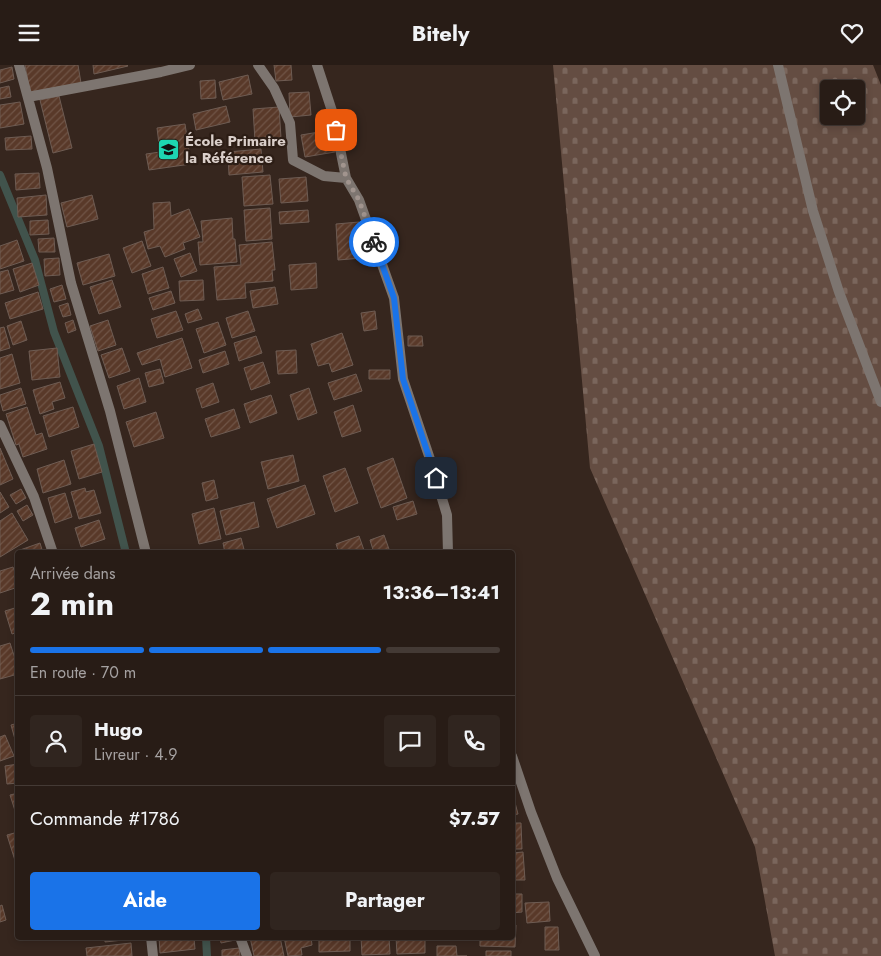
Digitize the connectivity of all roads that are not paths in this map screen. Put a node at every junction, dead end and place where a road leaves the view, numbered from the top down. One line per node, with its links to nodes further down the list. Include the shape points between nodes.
1 (19, 65): 6 (street)
2 (190, 65): 6 (street)
3 (258, 65): 7 (street, via 274,88 290,123 293,160 324,176)
4 (317, 65): 7 (street, via 333,114)
5 (778, 65): 8 (street, via 813,211 839,292)
6 (28, 97): 11 (street, via 47,168 71,283 110,411)
7 (346, 178): 12 (street, via 359,200 394,298 403,379 447,515)
8 (881, 402)
9 (0, 425): 10 (street, via 34,497)
10 (52, 550)
11 (145, 550)
12 (448, 550)
13 (515, 764): 18 (street, via 557,878)
14 (151, 940): 16 (street)
15 (241, 940): 17 (street)
16 (153, 956)
17 (247, 956)
18 (595, 956)

